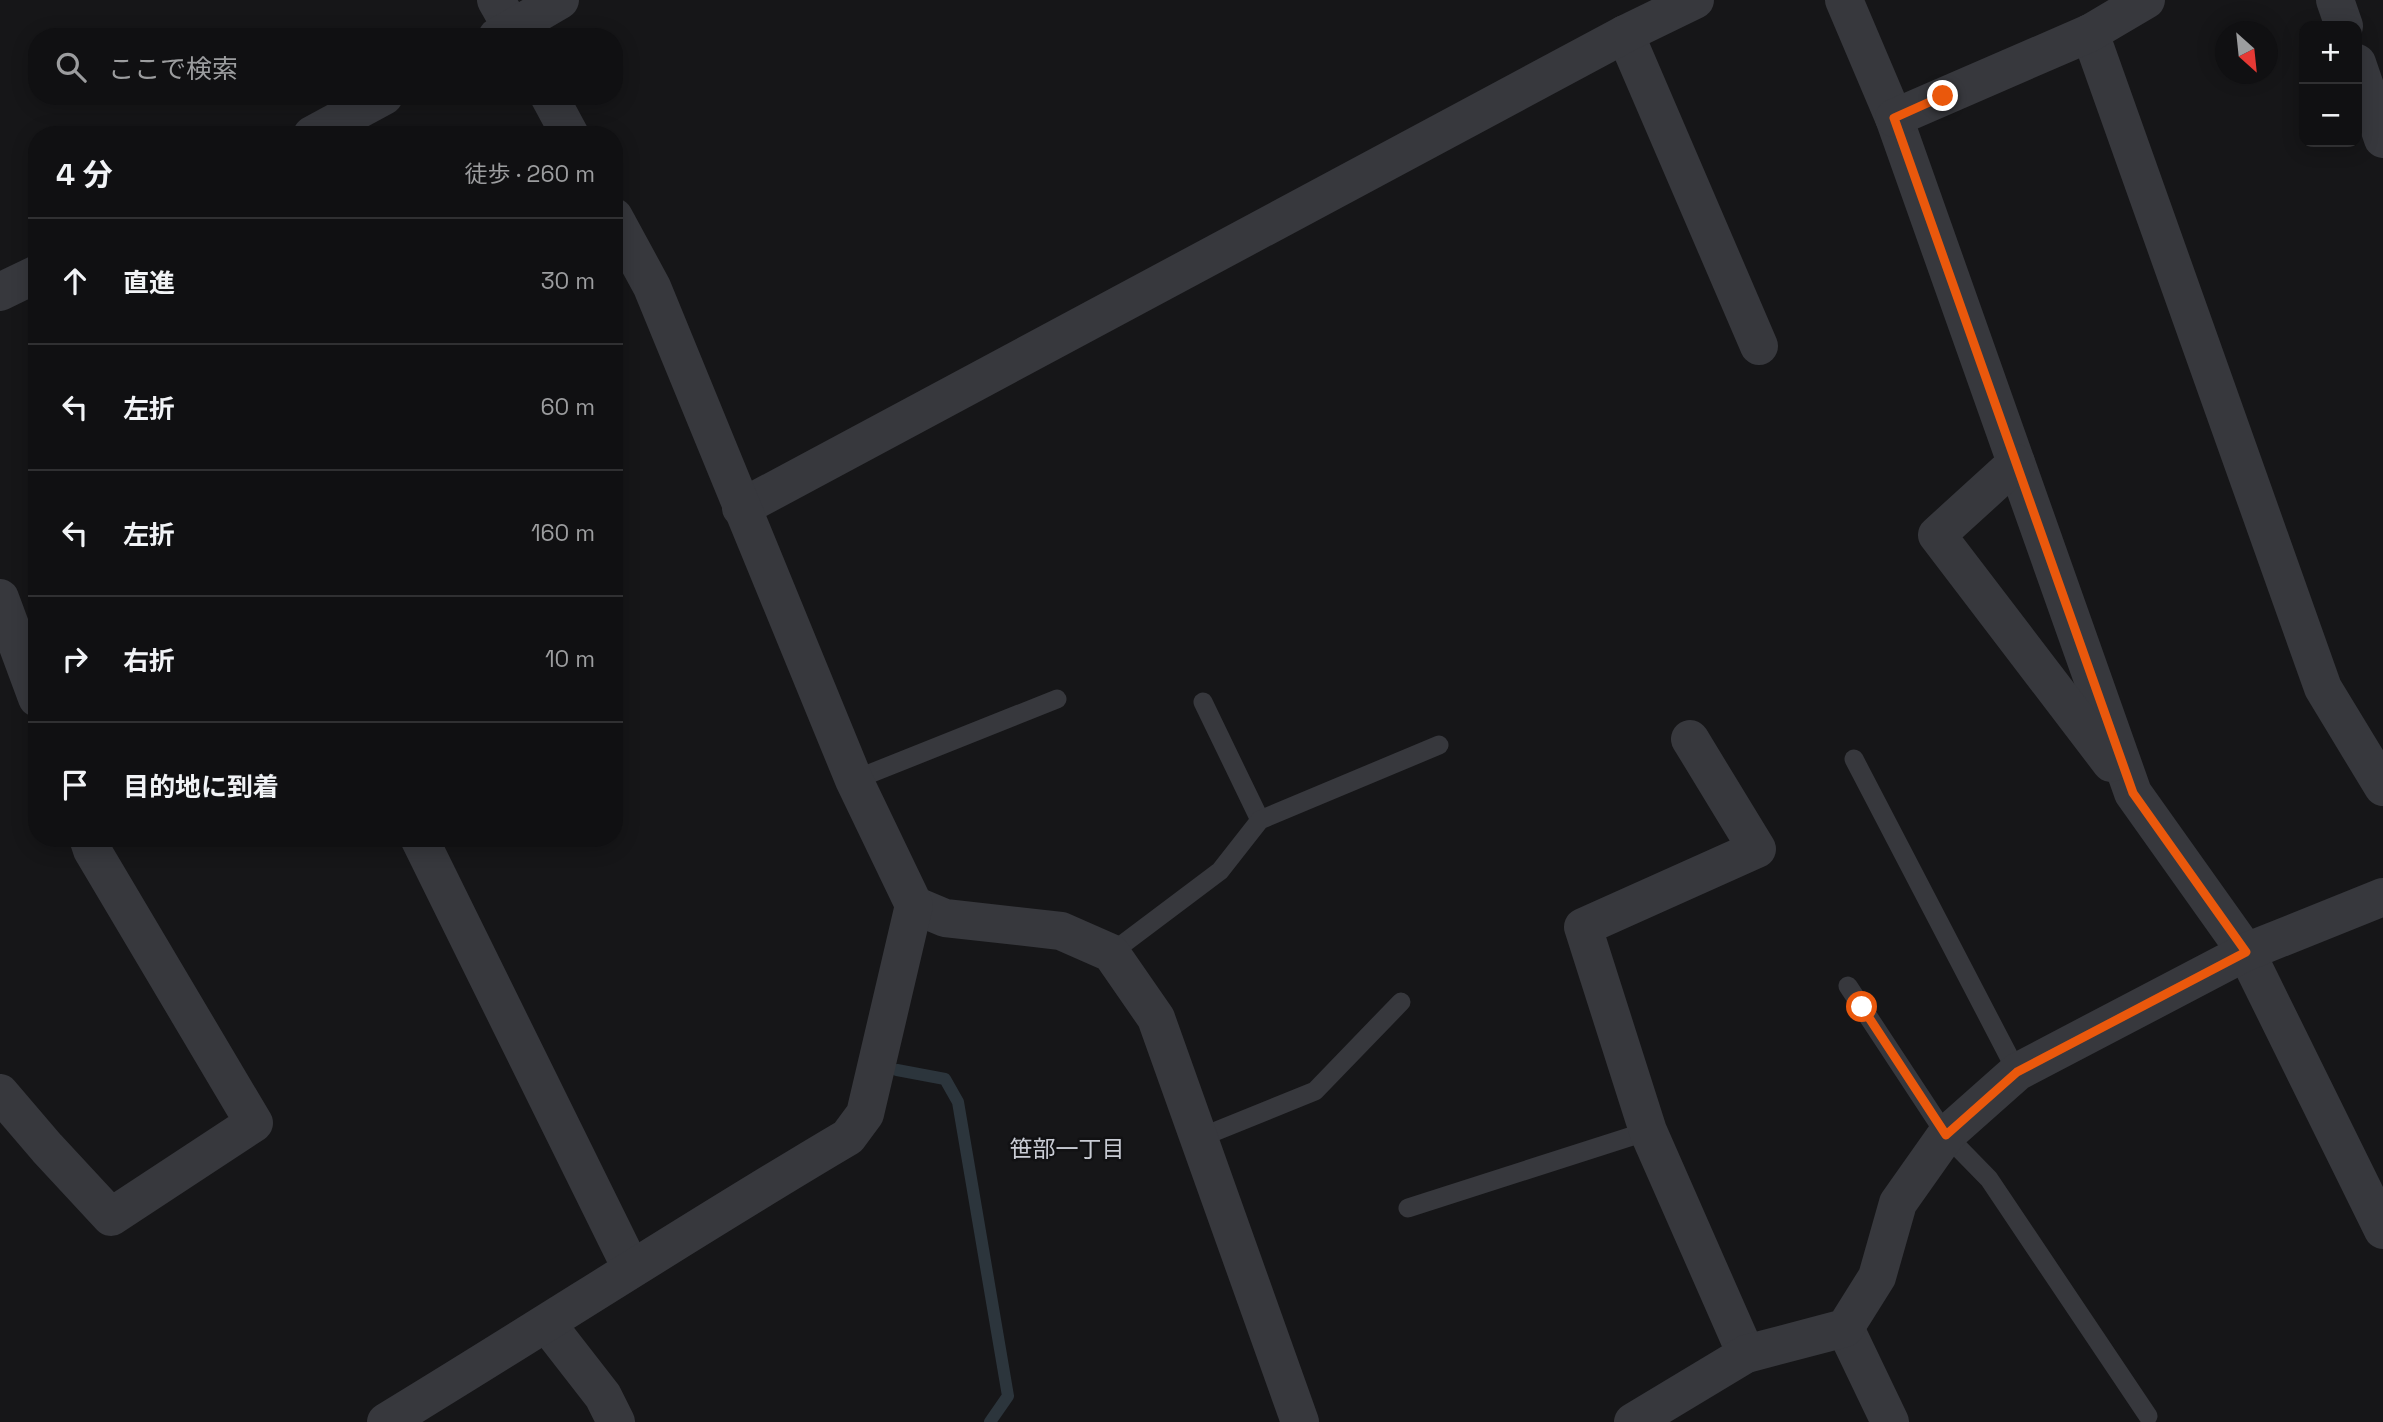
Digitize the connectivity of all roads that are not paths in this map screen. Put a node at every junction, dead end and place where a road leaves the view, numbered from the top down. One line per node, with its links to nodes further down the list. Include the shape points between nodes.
1 (560, 0): 7 (street)
2 (1695, 0): 9 (street)
3 (1844, 0): 13 (street)
4 (2146, 0): 8 (street)
5 (2335, 0): 6 (street)
6 (2342, 21)
7 (505, 26)
8 (2090, 33): 13 (street); 31 (street, via 2323,688)
9 (1625, 34): 20 (street); 22 (street)
10 (2362, 78): 16 (street)
11 (367, 105): 14 (street)
12 (554, 105): 15 (street)
13 (1894, 118): 21 (street)
14 (329, 126)
15 (565, 126)
16 (2383, 139)
17 (623, 234): 22 (street, via 652,287)
18 (28, 278): 19 (street)
19 (0, 292)
20 (1759, 346)
21 (2016, 463): 32 (street); 32 (street, via 1937,535)
22 (741, 508): 30 (street)
23 (0, 598): 24 (street)
24 (28, 674)
25 (1057, 699): 30 (lane)
26 (1203, 702): 33 (lane)
27 (1690, 739): 44 (street, via 1757,849 1584,927)
28 (1439, 745): 33 (lane)
29 (1854, 759): 42 (lane)
30 (854, 780): 37 (street)
31 (2383, 788)
32 (2133, 793): 38 (street)
33 (1260, 820): 39 (lane, via 1220,871)
34 (91, 847): 43 (street, via 254,1123 111,1217)
35 (423, 847): 49 (street)
36 (2383, 897): 38 (street)
37 (914, 905): 39 (street, via 945,918 1061,931); 49 (street, via 864,1114 848,1137)
38 (2246, 952): 42 (street); 48 (street)
39 (1111, 953): 46 (street, via 1156,1018)
40 (1847, 986): 45 (lane)
41 (1401, 1002): 46 (lane, via 1315,1091)
42 (2017, 1072): 45 (street)
43 (0, 1093)
44 (1648, 1131): 47 (lane); 52 (street)
45 (1946, 1135): 51 (street, via 1898,1203 1877,1277); 53 (lane, via 1989,1179)
46 (1199, 1138): 56 (street)
47 (1408, 1208)
48 (2383, 1230)
49 (631, 1268): 50 (street)
50 (547, 1324): 54 (street); 55 (street, via 603,1396)
51 (1845, 1328): 52 (street); 58 (street)
52 (1746, 1354): 57 (street)
53 (2148, 1416)
54 (386, 1422)
55 (616, 1422)
56 (1300, 1422)
57 (1633, 1422)
58 (1890, 1422)

